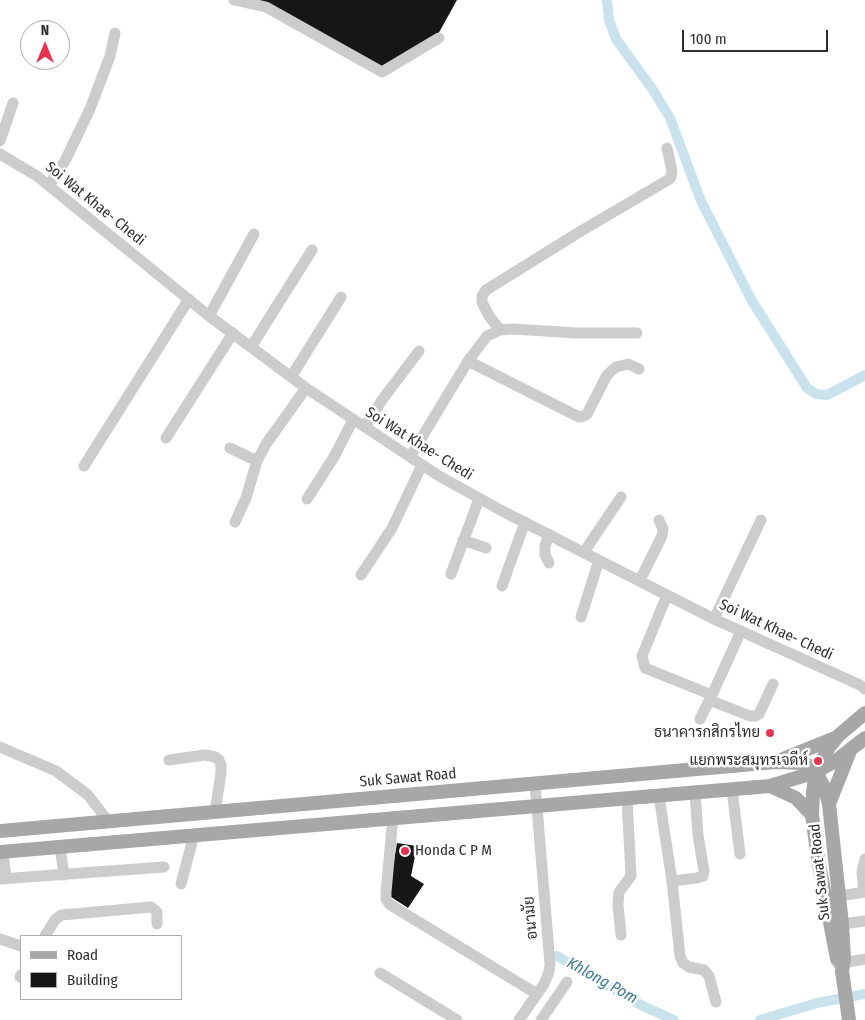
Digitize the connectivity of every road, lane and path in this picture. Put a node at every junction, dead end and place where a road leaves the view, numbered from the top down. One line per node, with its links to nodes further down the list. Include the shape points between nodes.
1 (234, 0): 3 (street, via 266,7 382,72)
2 (115, 32): 8 (street, via 110,56 90,109 65,162)
3 (439, 38)
4 (13, 103): 5 (street)
5 (0, 141)
6 (667, 148): 14 (street, via 672,177 486,290 482,302)
7 (0, 154): 8 (street, Soi Wat Khae- Chedi)
8 (49, 185): 12 (street, Soi Wat Khae- Chedi)
9 (254, 234): 13 (street)
10 (312, 250): 17 (street)
11 (341, 297): 21 (street)
12 (189, 299): 13 (street, Soi Wat Khae- Chedi); 30 (street)
13 (209, 316): 15 (street, Soi Wat Khae- Chedi)
14 (500, 330): 16 (street); 19 (street, via 487,336)
15 (233, 333): 17 (street, Soi Wat Khae- Chedi); 25 (street)
16 (637, 333)
17 (251, 346): 21 (street, Soi Wat Khae- Chedi)
18 (419, 351): 24 (street)
19 (468, 361): 20 (street, via 579,417 587,414 608,375 616,367 628,364); 27 (street)
20 (639, 369)
21 (292, 377): 22 (street, Soi Wat Khae- Chedi)
22 (306, 388): 23 (street, Soi Wat Khae- Chedi); 28 (street)
23 (353, 420): 24 (street, Soi Wat Khae- Chedi); 32 (street)
24 (365, 428): 27 (street, Soi Wat Khae- Chedi)
25 (166, 438)
26 (230, 448): 28 (street)
27 (410, 457): 29 (street, Soi Wat Khae- Chedi)
28 (256, 461): 36 (street, via 246,498)
29 (422, 465): 33 (street, Soi Wat Khae- Chedi); 45 (street, via 392,528)
30 (84, 466)
31 (620, 497): 41 (street)
32 (308, 499)
33 (479, 499): 37 (street, Soi Wat Khae- Chedi); 39 (street)
34 (659, 520): 46 (street, via 662,536)
35 (761, 520): 50 (street)
36 (235, 522)
37 (525, 522): 38 (street, Soi Wat Khae- Chedi); 47 (street)
38 (549, 534): 41 (street, Soi Wat Khae- Chedi); 43 (street, via 545,546)
39 (464, 540): 40 (street); 44 (street)
40 (486, 548)
41 (584, 552): 42 (street, Soi Wat Khae- Chedi)
42 (599, 560): 46 (street, Soi Wat Khae- Chedi); 49 (street)
43 (549, 563)
44 (451, 574)
45 (361, 575)
46 (640, 580): 48 (street, Soi Wat Khae- Chedi)
47 (502, 586)
48 (667, 594): 50 (street, Soi Wat Khae- Chedi); 54 (street, via 642,662 645,668)
49 (581, 617)
50 (714, 619): 51 (street, Soi Wat Khae- Chedi)
51 (742, 631): 53 (street, Soi Wat Khae- Chedi); 54 (street)
52 (773, 684): 54 (street, via 756,716)
53 (865, 689)
54 (710, 698): 56 (street)
55 (865, 713): 57 (main road, Suk Sawat Road)
56 (700, 719)
57 (838, 736): 62 (main road); 63 (main road, Suk Sawat Road)
58 (864, 739): 60 (main road)
59 (0, 747): 75 (street, via 56,772 88,795)
60 (850, 750): 63 (main road); 70 (main road)
61 (169, 760): 72 (street, via 204,755 219,760 222,765)
62 (776, 762): 63 (main road, Suk Sawat Road, via 802,763); 64 (main road, Suk Sawat Road)
63 (816, 772): 65 (main road); 70 (main road, Suk Sawat Road); 73 (main road, Suk Sawat Road)
64 (535, 783): 71 (street, อนามัย); 72 (main road, Suk Sawat Road)
65 (770, 786): 66 (main road); 73 (main road, via 796,798)
66 (732, 790): 67 (main road); 80 (street)
67 (695, 793): 68 (main road); 85 (street, via 703,876)
68 (659, 796): 69 (main road); 85 (street)
69 (627, 798): 71 (main road); 94 (street, via 631,876 618,892)
70 (829, 804): 88 (main road, Suk Sawat Road)
71 (537, 805): 74 (main road); 101 (street, อนามัย, via 550,964)
72 (214, 812): 75 (main road, Suk Sawat Road)
73 (812, 815): 87 (main road, Suk Sawat Road)
74 (393, 817): 77 (main road); 102 (street, via 386,892 389,904)
75 (108, 821): 76 (main road, Suk Sawat Road)
76 (0, 831)
77 (194, 836): 78 (main road); 86 (street)
78 (60, 847): 79 (main road); 83 (street)
79 (1, 852): 84 (street)
80 (740, 854)
81 (865, 859): 89 (street, via 862,872)
82 (164, 867): 83 (street)
83 (64, 875): 84 (street)
84 (3, 878)
85 (672, 880): 104 (street, via 680,956 683,963 704,970 709,976)
86 (181, 884)
87 (822, 887): 88 (main road); 98 (main road, Suk Sawat Road)
88 (839, 890): 89 (street); 92 (main road, Suk Sawat Road)
89 (865, 892)
90 (865, 920): 92 (street)
91 (157, 924): 93 (street, via 157,912 151,907 61,915)
92 (842, 924): 98 (main road, Suk Sawat Road)
93 (46, 935)
94 (620, 935)
95 (0, 939): 96 (street)
96 (20, 946)
97 (865, 959): 98 (street)
98 (841, 963): 105 (main road, Suk Sawat Road)
99 (380, 973): 106 (street)
100 (567, 982): 103 (street)
101 (544, 984): 102 (street, อนามัย); 103 (street)
102 (537, 994): 107 (street, อนามัย)
103 (559, 994): 108 (street)
104 (716, 1002)
105 (849, 1014)
106 (457, 1020)
107 (519, 1020)
108 (542, 1020)

